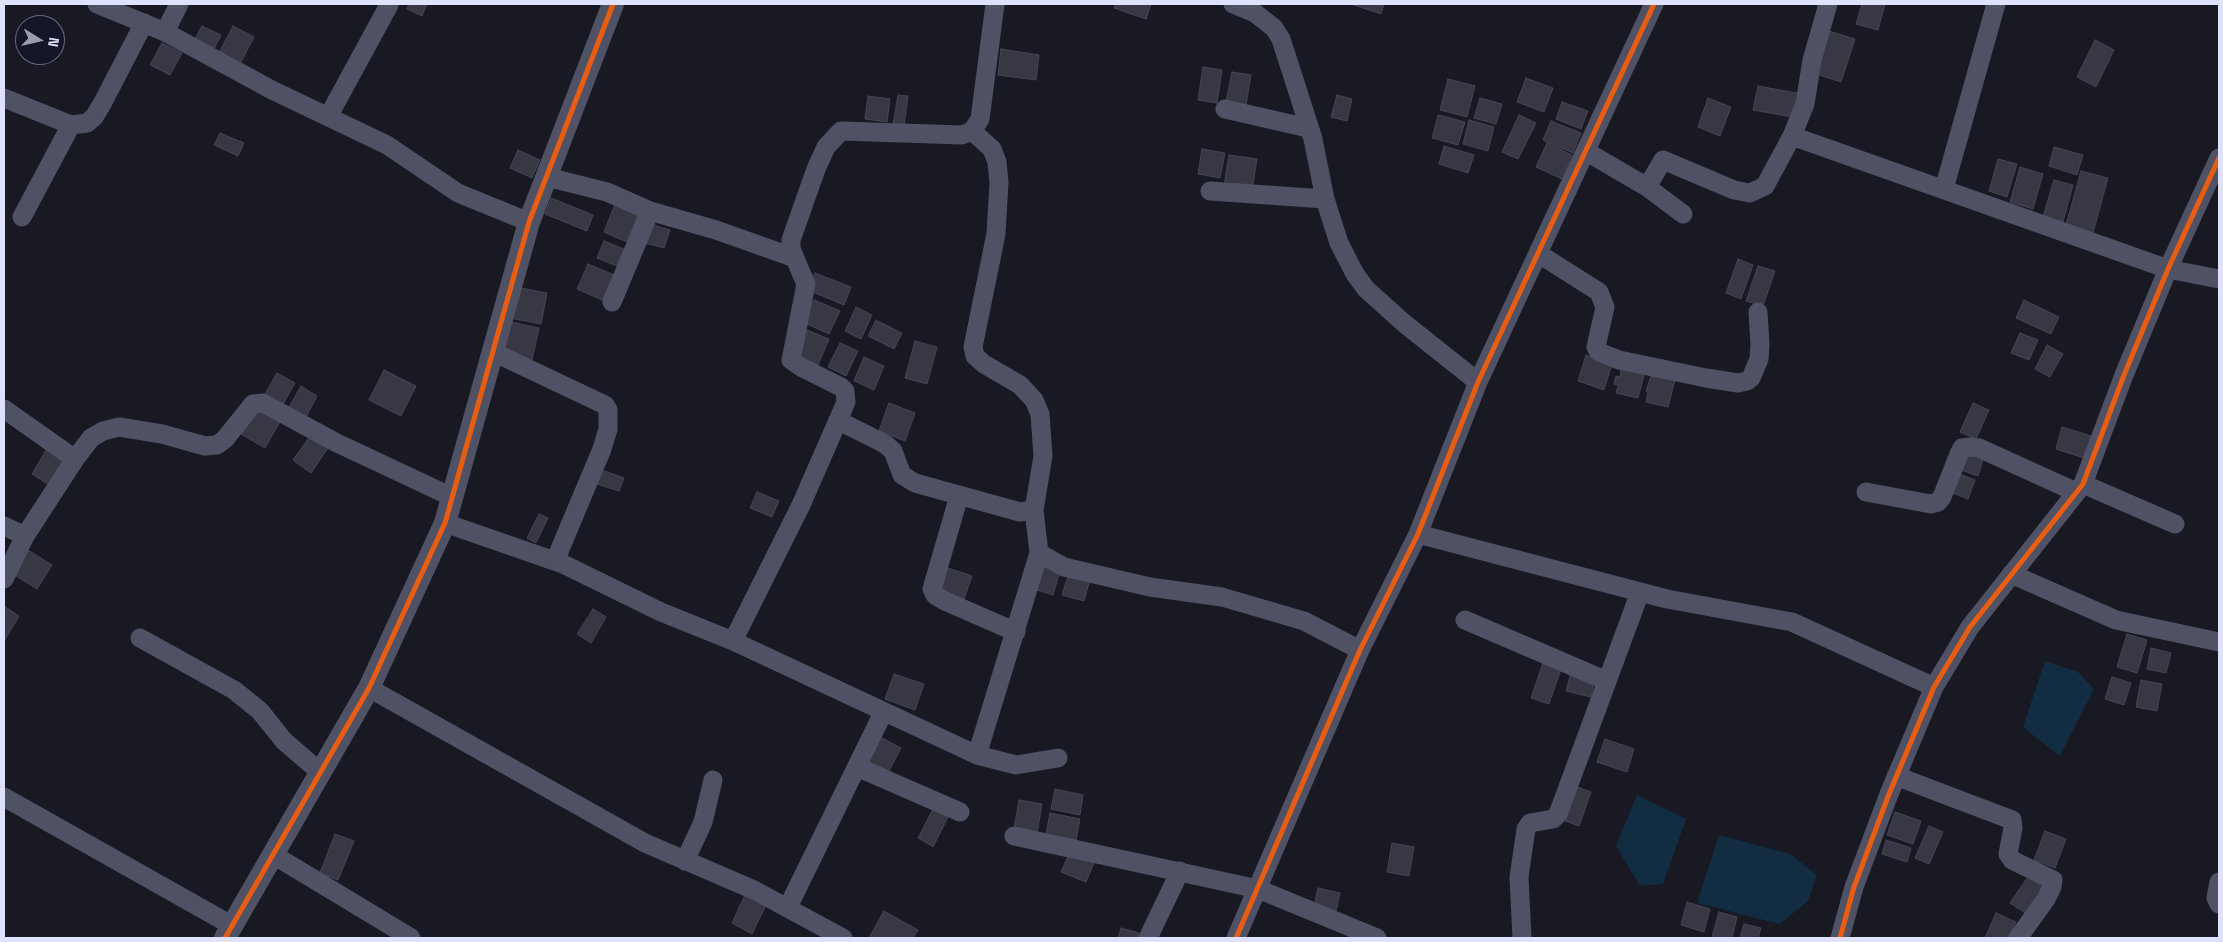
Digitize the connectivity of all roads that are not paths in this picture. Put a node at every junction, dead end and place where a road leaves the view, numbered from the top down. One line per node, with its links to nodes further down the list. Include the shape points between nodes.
1 (97, 4): 10 (street)
2 (179, 4): 11 (street)
3 (613, 4): 21 (street)
4 (995, 4): 17 (street, via 980,119)
5 (1233, 4): 16 (street, via 1255,13 1274,28 1293,73)
6 (1654, 4): 19 (street)
7 (1828, 4): 18 (street, via 1812,60 1805,104)
8 (1996, 4): 23 (street)
9 (389, 5): 14 (street)
10 (144, 24): 11 (street); 15 (street, via 94,117 87,123)
11 (165, 32): 14 (street)
12 (4, 98): 15 (street)
13 (1225, 109): 16 (street)
14 (328, 116): 29 (street, via 387,145 458,193)
15 (71, 125): 28 (street)
16 (1308, 128): 25 (street)
17 (972, 131): 31 (street, via 962,135 841,131 826,147 816,169 792,240); 45 (street, via 992,149 999,182 996,234 973,347 975,356 984,364 1020,385 1034,400 1040,414 1044,456)
18 (1792, 136): 22 (street, via 1766,186 1750,193 1734,190 1663,160); 23 (street)
19 (1587, 152): 22 (street); 30 (street)
20 (2219, 158): 32 (street)
21 (547, 177): 26 (street, via 607,192); 29 (street)
22 (1647, 187): 27 (street)
23 (1944, 189): 32 (street)
24 (1210, 191): 25 (street)
25 (1325, 199): 37 (street, via 1339,243 1366,289)
26 (650, 211): 31 (street); 34 (street)
27 (1683, 214)
28 (22, 217)
29 (529, 222): 36 (street)
30 (1539, 254): 35 (street, via 1599,292 1605,307 1596,347 1599,352 1619,360 1706,378 1738,383 1747,381 1759,359); 37 (street)
31 (795, 258): 39 (street, via 806,284 791,360 800,368 846,391)
32 (2168, 269): 33 (street); 41 (street)
33 (2219, 279)
34 (612, 302)
35 (1758, 312)
36 (493, 352): 44 (street); 52 (street, via 605,405 608,410 608,429 602,449)
37 (1478, 382): 49 (street)
38 (4, 409): 40 (street)
39 (839, 421): 43 (street, via 885,444 893,452 902,475 908,479); 59 (street)
40 (75, 459): 44 (street, via 91,438 119,427 205,446 217,445 253,404 263,403 337,443); 50 (street)
41 (2079, 488): 42 (street, via 1970,446 1962,448 1938,502 1931,504); 47 (street); 53 (street)
42 (1866, 492)
43 (958, 496): 45 (street, via 1020,512); 57 (street, via 932,589 945,601)
44 (452, 497): 46 (street)
45 (1034, 510): 51 (street)
46 (445, 523): 52 (street); 64 (street)
47 (2175, 524)
48 (4, 526): 50 (street)
49 (1418, 534): 55 (street); 61 (street)
50 (25, 536): 54 (street)
51 (1039, 553): 57 (street); 61 (street, via 1064,567 1150,587 1222,597 1304,621)
52 (555, 561): 59 (street, via 660,612)
53 (2011, 574): 60 (street, via 2116,620); 63 (street, via 1970,627)
54 (4, 580)
55 (1640, 592): 62 (street); 63 (street, via 1792,622)
56 (1465, 620): 62 (street)
57 (1016, 632): 66 (street)
58 (140, 638): 69 (street, via 234,690 260,710 284,741)
59 (733, 641): 65 (street)
60 (2219, 642)
61 (1360, 650): 79 (street)
62 (1607, 681): 88 (street, via 1558,814 1553,819 1530,822 1526,829 1519,877)
63 (1934, 687): 70 (street)
64 (368, 688): 69 (street); 76 (street, via 645,843)
65 (883, 713): 66 (street); 68 (street)
66 (977, 755): 67 (street, via 1016,765)
67 (1058, 758)
68 (857, 767): 73 (street); 81 (street)
69 (320, 772): 75 (street)
70 (1896, 776): 89 (street, via 1854,887); 90 (street, via 2012,820 2014,828 2008,854 2012,860 2053,880 2046,898)
71 (713, 780): 76 (street, via 704,822)
72 (4, 797): 82 (street)
73 (960, 812)
74 (1014, 836): 77 (street)
75 (272, 854): 82 (street); 83 (street)
76 (685, 860): 81 (street)
77 (1180, 871): 79 (street); 85 (street)
78 (2219, 882): 80 (street, via 2216,892)
79 (1258, 889): 86 (street); 87 (street)
80 (2219, 904)
81 (788, 907): 84 (street)
82 (228, 932)
83 (411, 938)
84 (843, 938)
85 (1148, 938)
86 (1236, 938)
87 (1377, 938)
88 (1522, 938)
89 (1840, 938)
90 (2018, 938)

